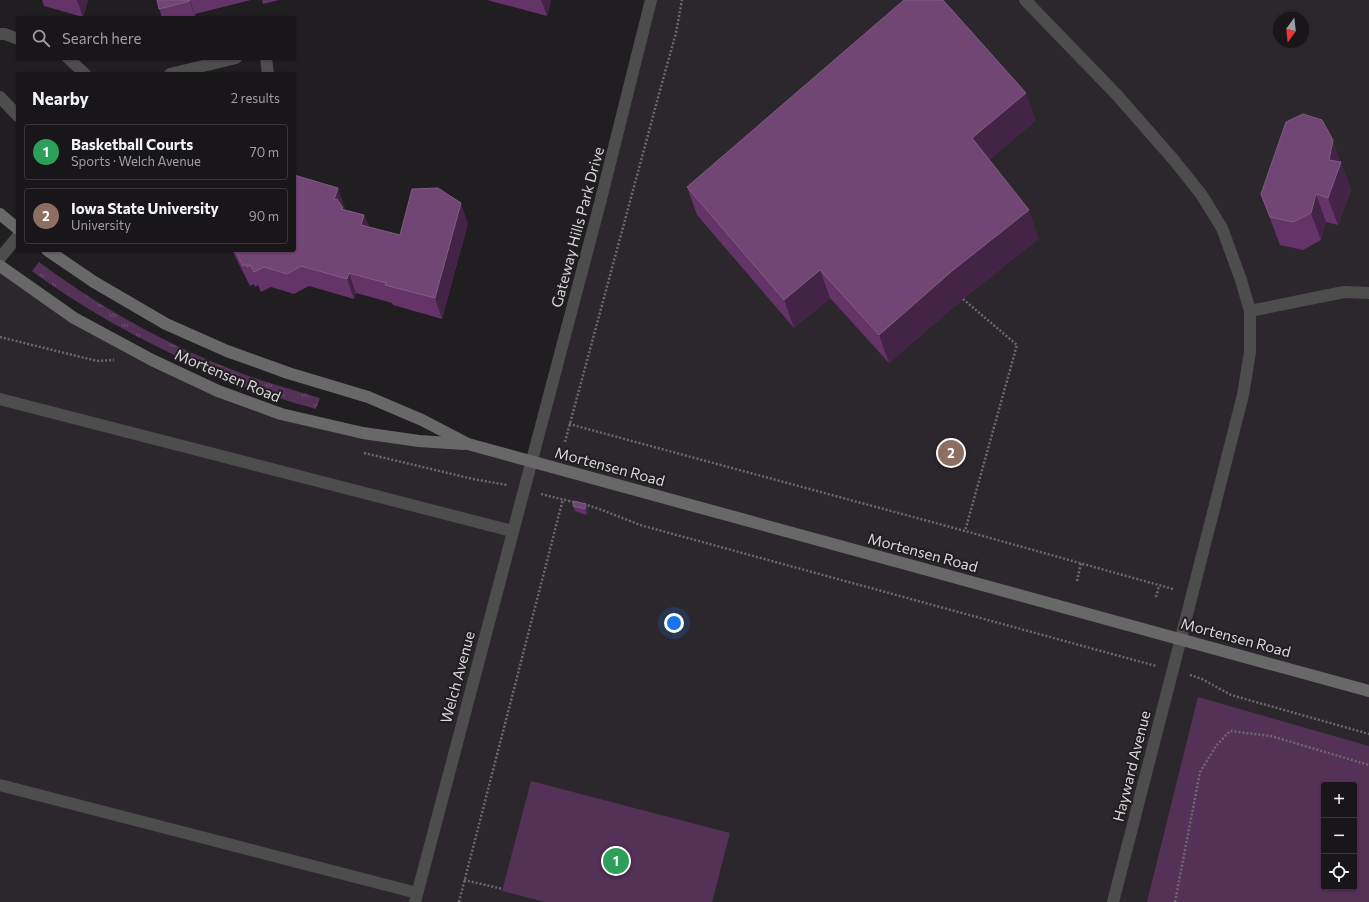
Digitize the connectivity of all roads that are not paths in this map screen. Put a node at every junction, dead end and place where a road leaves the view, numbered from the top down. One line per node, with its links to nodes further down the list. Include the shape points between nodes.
1 (652, 0): 23 (street, Gateway Hills Park Drive)
2 (1025, 0): 20 (street, Hayward Avenue, via 1116,94 1201,194 1222,228)
3 (0, 34): 4 (street)
4 (16, 38)
5 (70, 60): 8 (street)
6 (228, 60): 9 (street)
7 (266, 60): 10 (street)
8 (83, 72)
9 (178, 72)
10 (268, 72)
11 (0, 97): 12 (street)
12 (16, 114)
13 (0, 214): 14 (street)
14 (16, 227)
15 (16, 238): 17 (street)
16 (50, 252): 22 (street, Mortensen Road, via 94,282 166,324 227,351 368,397 422,420)
17 (0, 258)
18 (0, 266): 22 (street, Mortensen Road, via 74,318 152,360 218,391 281,414 362,433 419,441)
19 (1369, 293): 20 (street, via 1344,292)
20 (1250, 311): 25 (street, Hayward Avenue, via 1250,352 1243,395)
21 (0, 399): 24 (street)
22 (468, 444): 23 (street, Mortensen Road)
23 (531, 461): 24 (street, Welch Avenue); 25 (street, Mortensen Road)
24 (512, 531): 28 (street, Welch Avenue)
25 (1181, 638): 26 (street, Mortensen Road); 29 (street, Hayward Avenue)
26 (1369, 691)
27 (0, 784): 28 (street)
28 (416, 897)
29 (1113, 902)

